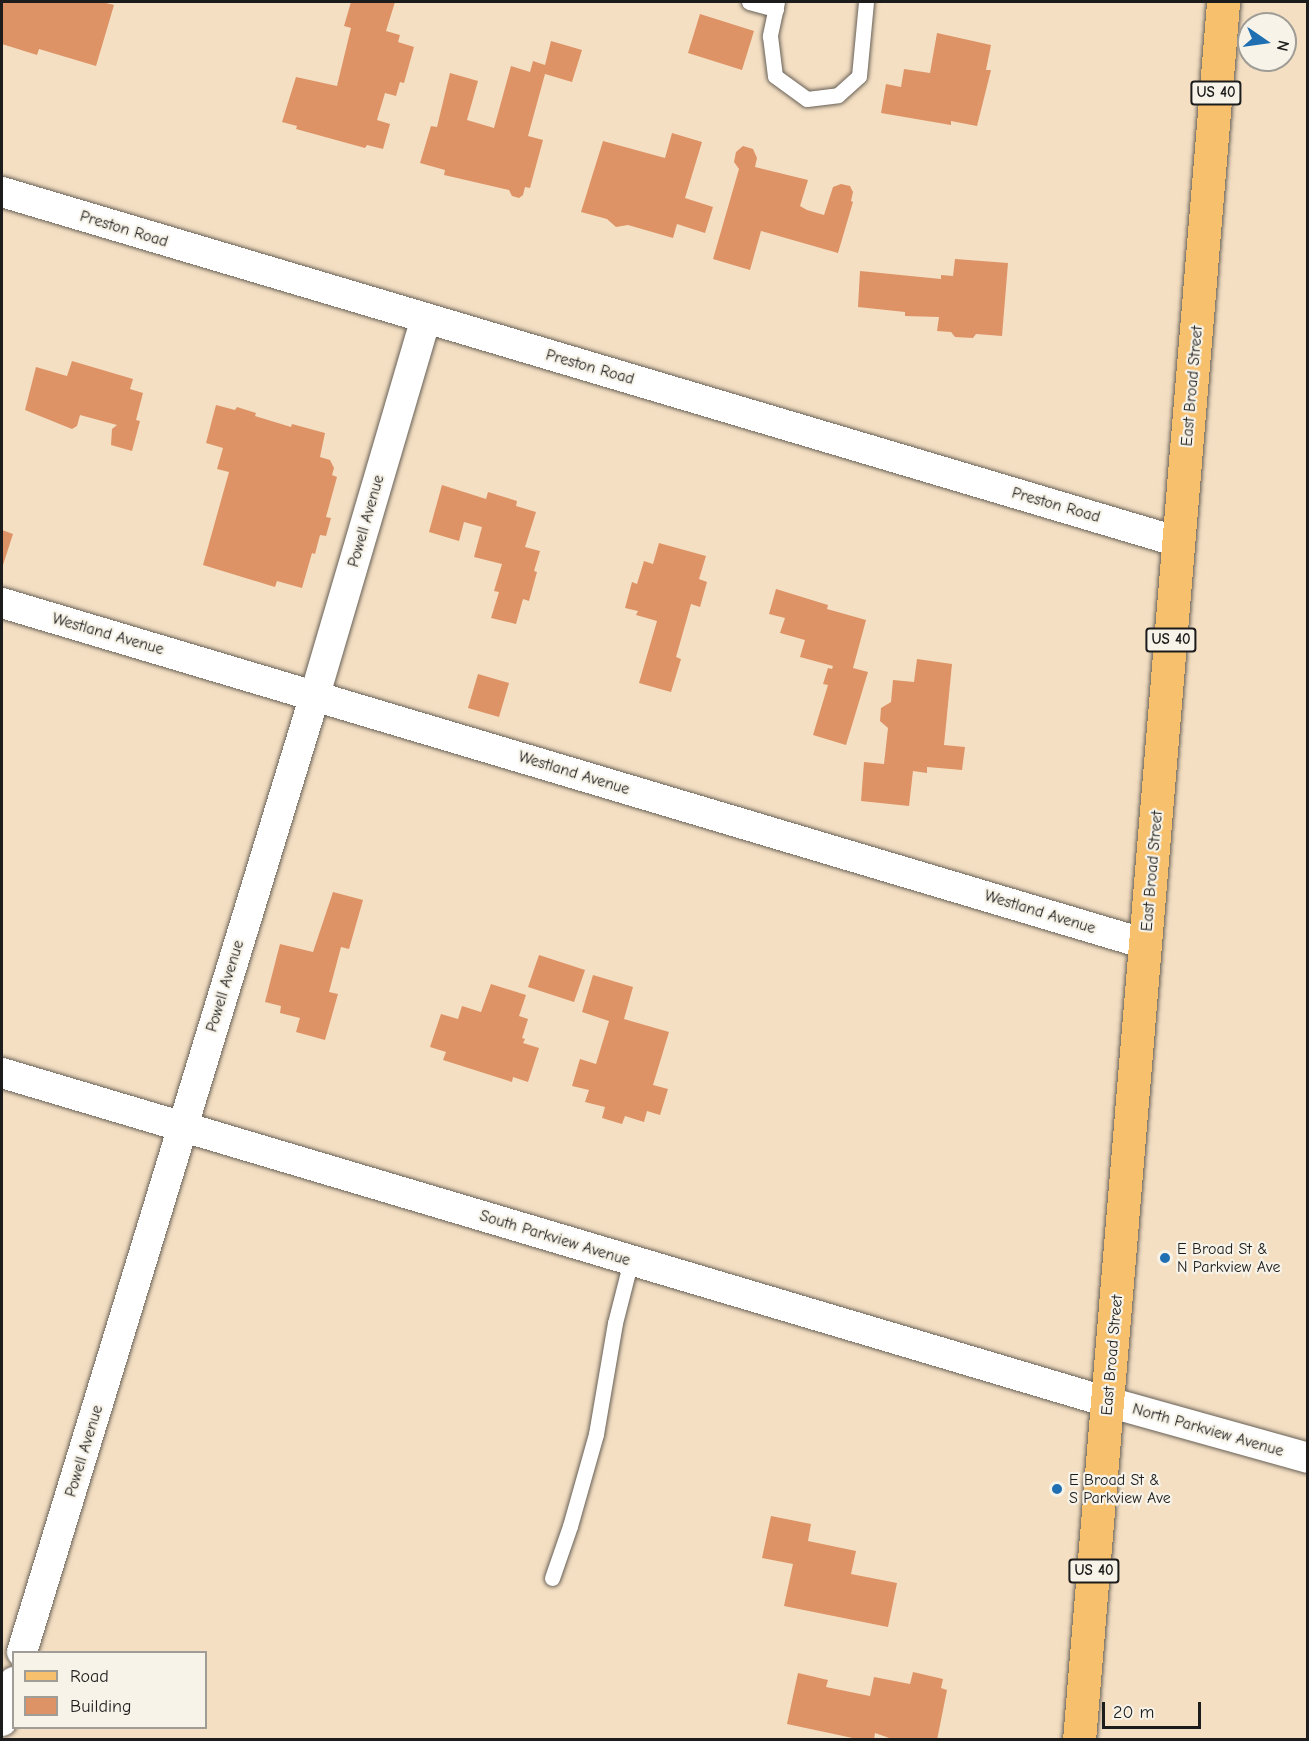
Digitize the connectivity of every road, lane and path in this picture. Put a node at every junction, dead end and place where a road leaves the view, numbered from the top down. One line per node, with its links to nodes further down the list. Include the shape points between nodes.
1 (749, 2): 4 (lane)
2 (866, 2): 4 (lane, via 859,76 838,95 807,99 775,76 770,36)
3 (1223, 2): 7 (main road, East Broad Street / US 40)
4 (777, 5)
5 (2, 192): 6 (street, Preston Road)
6 (426, 319): 7 (street, Preston Road); 9 (street, Powell Avenue)
7 (1179, 542): 10 (main road, East Broad Street / US 40)
8 (2, 603): 9 (street, Westland Avenue)
9 (315, 695): 10 (street, Westland Avenue); 12 (street, Powell Avenue)
10 (1146, 944): 14 (main road, East Broad Street / US 40)
11 (2, 1073): 12 (street, South Parkview Avenue)
12 (182, 1127): 13 (street, South Parkview Avenue); 17 (street, Powell Avenue)
13 (631, 1260): 14 (street, South Parkview Avenue); 16 (lane, via 615,1323 596,1434)
14 (1108, 1402): 15 (street, North Parkview Avenue); 20 (main road, East Broad Street / US 40)
15 (1308, 1458)
16 (552, 1578)
17 (23, 1651)
18 (12, 1688): 19 (street)
19 (2, 1721)
20 (1079, 1740)

